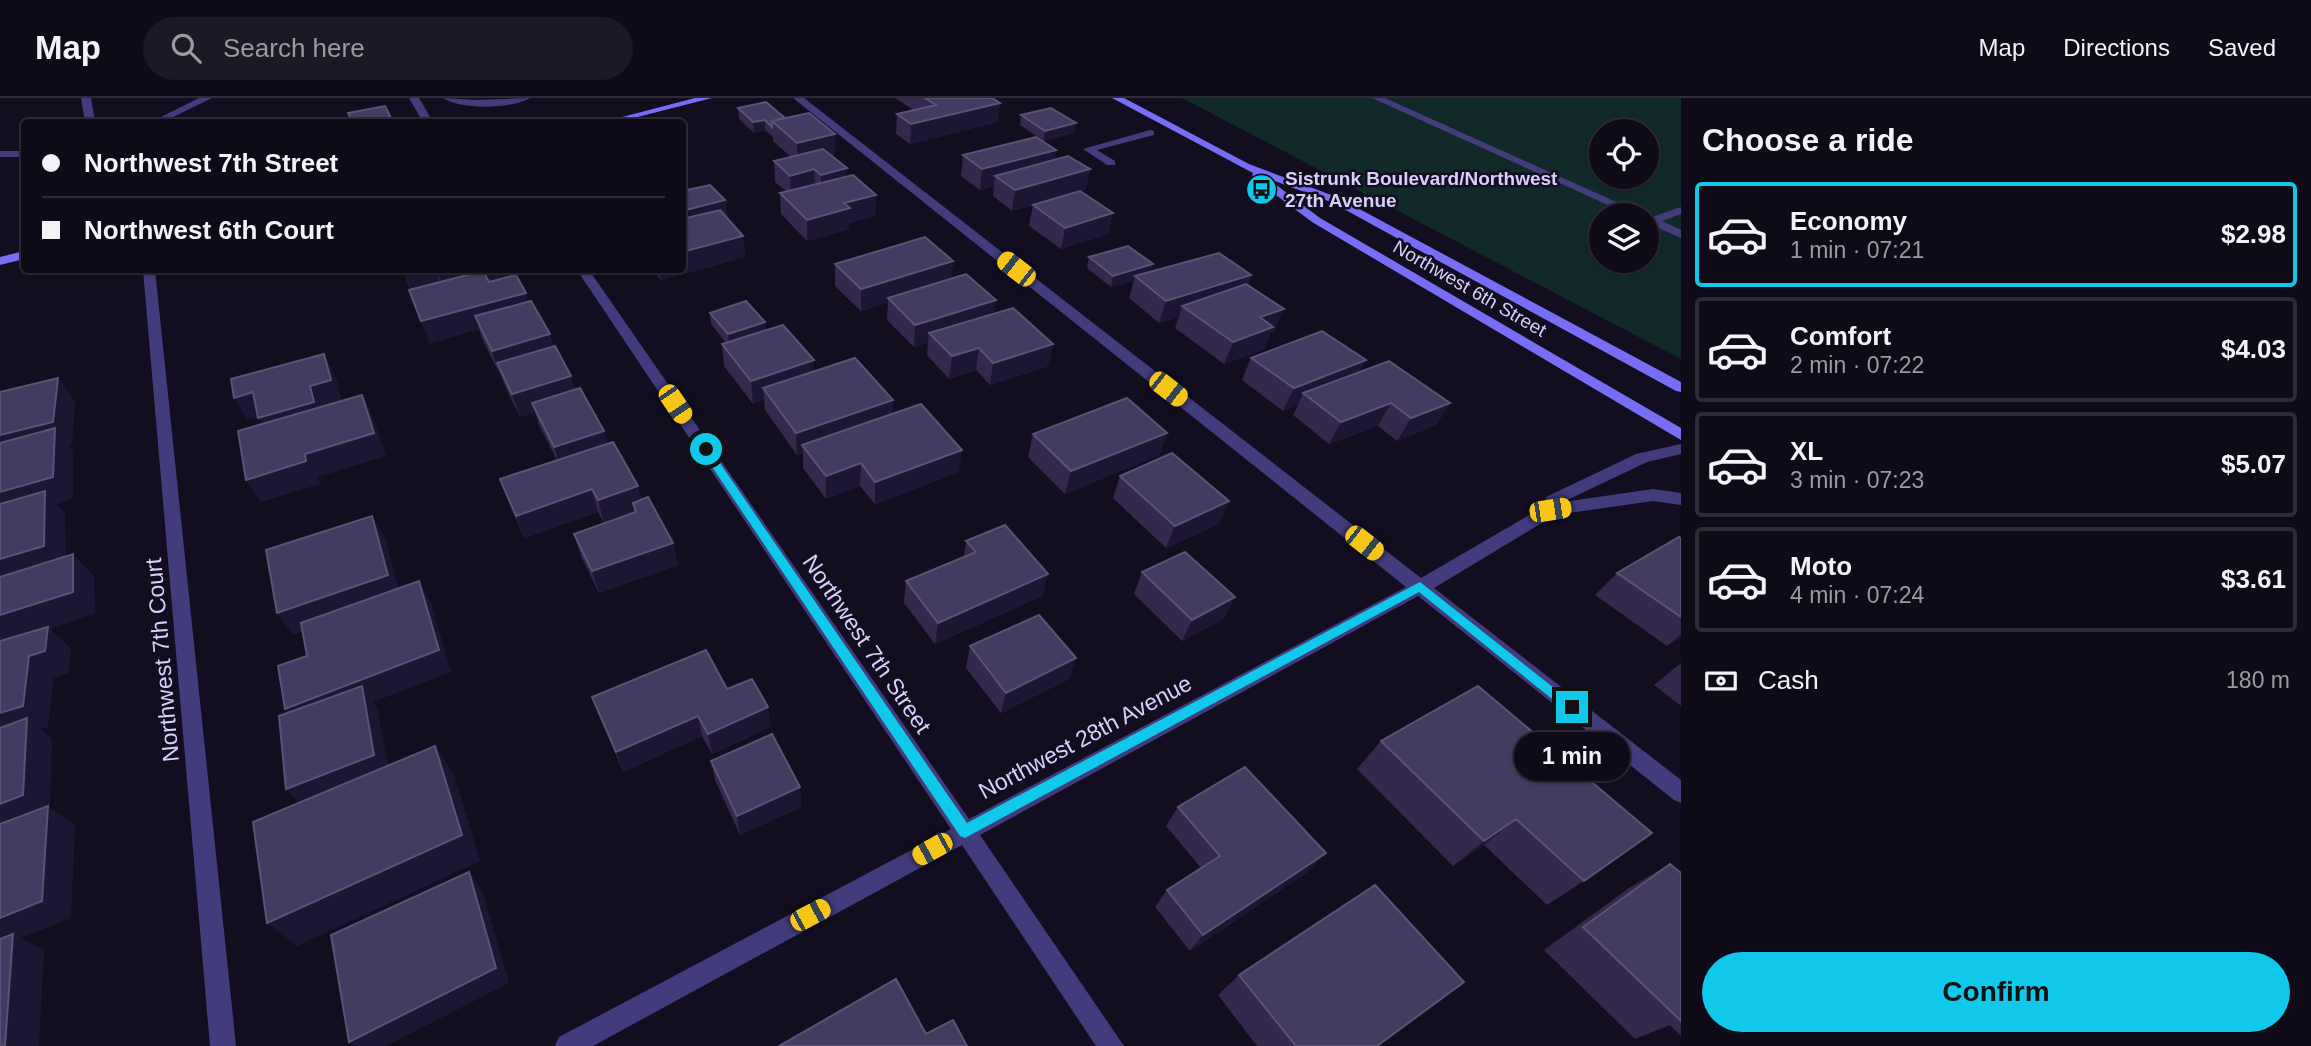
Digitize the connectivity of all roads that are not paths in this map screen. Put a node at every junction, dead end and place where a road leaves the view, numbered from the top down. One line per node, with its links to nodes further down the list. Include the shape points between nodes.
1 (86, 98): 10 (street)
2 (207, 98): 11 (street)
3 (414, 98): 12 (street)
4 (448, 98): 5 (street, via 495,104)
5 (525, 98)
6 (707, 98): 13 (street)
7 (798, 98): 33 (street)
8 (1117, 98): 18 (street, Northwest 6th Street)
9 (1377, 98): 19 (street)
10 (90, 119)
11 (162, 119)
12 (426, 119)
13 (620, 119)
14 (1150, 133): 17 (street, via 1088,149)
15 (0, 154): 16 (street)
16 (21, 154)
17 (1111, 163)
18 (1245, 166): 28 (street, Northwest 6th Street, via 1335,200); 29 (street, Northwest 6th Street, via 1316,220)
19 (1612, 203)
20 (1681, 210): 21 (street)
21 (1659, 217)
22 (1659, 224): 23 (street)
23 (1681, 234)
24 (21, 256): 25 (street)
25 (0, 261)
26 (149, 273): 36 (street, Northwest 7th Court)
27 (585, 273): 35 (street, Northwest 7th Street)
28 (1681, 388)
29 (1681, 435)
30 (1681, 449): 32 (street, Northwest 28th Avenue, via 1642,458 1552,501)
31 (1681, 499): 32 (street, Northwest 28th Avenue, via 1653,495)
32 (1550, 510): 33 (street, Northwest 28th Avenue)
33 (1420, 587): 34 (street); 35 (street, Northwest 28th Avenue)
34 (1681, 793)
35 (965, 831): 37 (street, Northwest 28th Avenue); 38 (street, Northwest 7th Street)
36 (223, 1046)
37 (568, 1046)
38 (1111, 1046)

